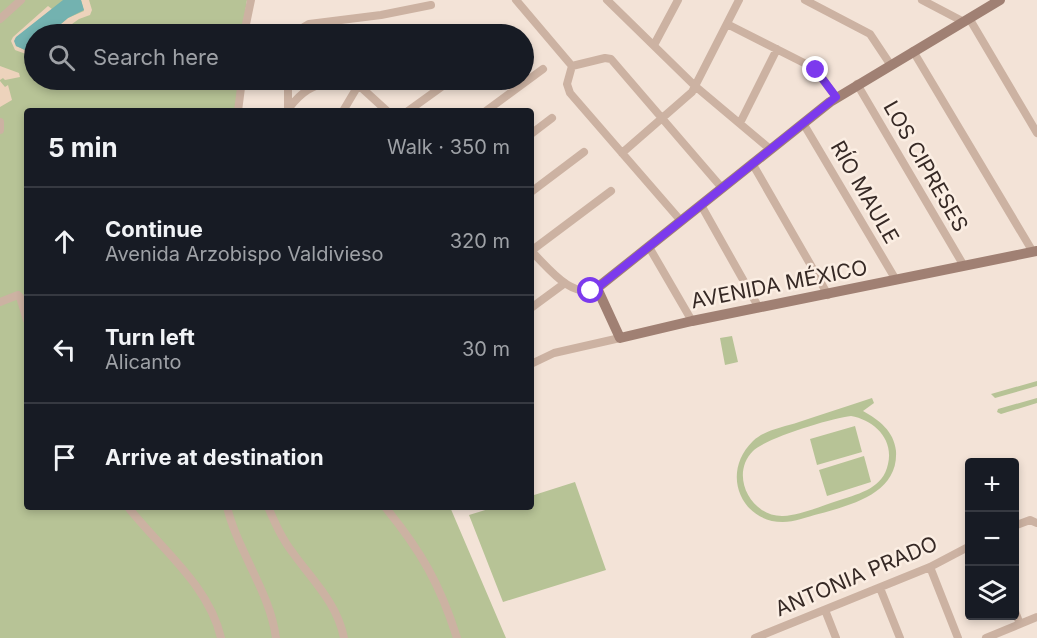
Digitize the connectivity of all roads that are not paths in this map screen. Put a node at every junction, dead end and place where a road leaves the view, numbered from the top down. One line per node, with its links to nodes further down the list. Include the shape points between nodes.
1 (21, 0): 13 (street)
2 (251, 0): 15 (street)
3 (516, 0): 22 (street)
4 (607, 0): 12 (street)
5 (619, 0): 12 (street)
6 (678, 0): 18 (street)
7 (739, 0): 17 (street)
8 (805, 0): 21 (street, via 870,34)
9 (922, 0): 14 (street)
10 (1000, 0): 14 (street)
11 (432, 4): 16 (street)
12 (616, 10): 18 (street)
13 (0, 19)
14 (967, 20): 20 (street); 49 (street)
15 (246, 24)
16 (309, 24)
17 (727, 24): 19 (street); 26 (street)
18 (654, 45): 26 (street)
19 (777, 49): 34 (street, via 814,68); 45 (street)
20 (913, 51): 21 (street); 61 (street)
21 (890, 64): 25 (street)
22 (572, 66): 43 (street, via 611,59); 52 (street, via 568,90)
23 (543, 69): 24 (street)
24 (534, 76)
25 (857, 84): 34 (street); 63 (street, LOS CIPRESES)
26 (695, 86): 43 (street); 45 (street)
27 (241, 90): 35 (street)
28 (286, 90): 36 (street)
29 (306, 90): 37 (street)
30 (354, 90): 38 (street)
31 (367, 90): 39 (street)
32 (437, 90): 40 (street)
33 (514, 90): 41 (street)
34 (836, 97): 46 (street)
35 (238, 108)
36 (289, 108)
37 (290, 108)
38 (345, 108)
39 (384, 108)
40 (412, 108)
41 (490, 108)
42 (552, 118): 48 (street)
43 (662, 118): 52 (street); 54 (street)
44 (0, 122): 47 (street)
45 (740, 123): 50 (street)
46 (803, 123): 50 (street); 64 (street, RÍO MAULE)
47 (0, 130)
48 (534, 132)
49 (1037, 133)
50 (770, 149): 53 (street)
51 (584, 152): 55 (street)
52 (622, 153): 58 (street)
53 (752, 163): 54 (street); 67 (street)
54 (722, 188): 57 (street)
55 (534, 190)
56 (611, 191): 60 (street)
57 (701, 205): 58 (street); 70 (street)
58 (681, 221): 59 (street)
59 (649, 247): 66 (street); 72 (street)
60 (534, 249)
61 (1035, 251): 63 (street, AVENIDA MÉXICO)
62 (534, 254): 65 (street)
63 (964, 266): 64 (street, AVENIDA MÉXICO)
64 (896, 280): 67 (street, AVENIDA MÉXICO)
65 (565, 283): 66 (street, via 583,291); 69 (street)
66 (597, 288): 73 (street)
67 (828, 295): 70 (street, AVENIDA MÉXICO)
68 (0, 302): 71 (street, via 18,295)
69 (534, 306)
70 (759, 308): 72 (street, AVENIDA MÉXICO)
71 (24, 310)
72 (692, 321): 73 (street, AVENIDA MÉXICO)
73 (620, 338): 74 (street, AVENIDA MÉXICO, via 554,353)
74 (534, 363)
75 (131, 510): 89 (street, via 190,579 210,609)
76 (228, 510): 90 (street, via 273,621)
77 (269, 510): 91 (street, via 293,554 327,597)
78 (387, 510): 92 (street, via 424,558)
79 (1036, 522): 80 (street)
80 (1019, 524)
81 (965, 548): 82 (street, ANTONIA PRADO)
82 (930, 567): 83 (street, ANTONIA PRADO); 96 (street)
83 (880, 588): 84 (street, ANTONIA PRADO); 95 (street)
84 (825, 610): 88 (street, ANTONIA PRADO); 94 (street)
85 (1037, 617): 87 (street)
86 (1018, 620): 87 (street)
87 (1020, 624): 97 (street)
88 (770, 635): 93 (street, ANTONIA PRADO)
89 (221, 638)
90 (276, 638)
91 (344, 638)
92 (457, 638)
93 (755, 638)
94 (836, 638)
95 (900, 638)
96 (958, 638)
97 (986, 638)

